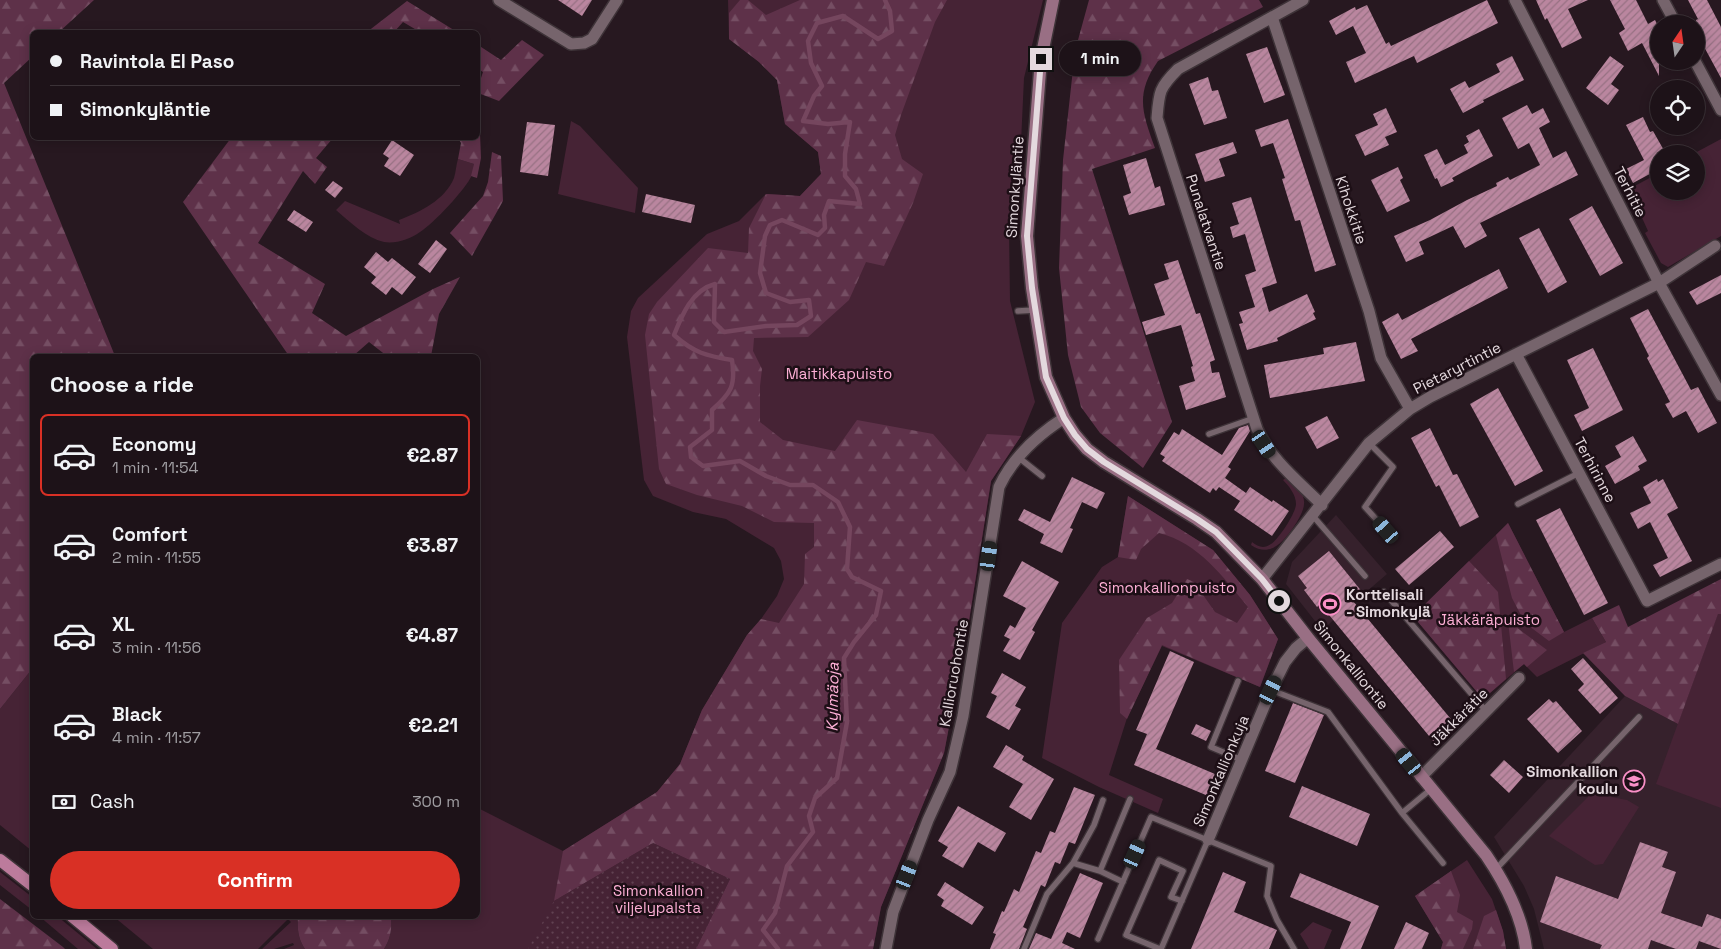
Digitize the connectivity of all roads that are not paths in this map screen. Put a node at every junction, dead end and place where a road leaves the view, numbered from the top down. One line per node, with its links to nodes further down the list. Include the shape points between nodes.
1 (499, 0): 2 (street, via 571,44 592,39)
2 (617, 0)
3 (1053, 0): 13 (main road, Simonkyläntie, via 1041,59 1027,236)
4 (1303, 0): 8 (street, Punalatvantie)
5 (1515, 0): 12 (street, Terhitie)
6 (1663, 0): 7 (street)
7 (1671, 15)
8 (1272, 17): 18 (street, Kihokkitie, via 1365,298 1381,358); 20 (street, Punalatvantie, via 1178,69 1164,83 1159,94 1157,118)
9 (1700, 70): 10 (street)
10 (1721, 110)
11 (1716, 246): 12 (street, Pietaryrtintie)
12 (1659, 283): 15 (street, Pietaryrtintie); 17 (street, Terhitie)
13 (1035, 310): 14 (lane); 16 (main road, Simonkyläntie)
14 (1018, 311)
15 (1516, 354): 18 (street, Pietaryrtintie); 24 (street, Terhirinne)
16 (1046, 377): 19 (main road, Simonkalliontie)
17 (1721, 395)
18 (1410, 409): 22 (street, Pietaryrtintie)
19 (1064, 418): 23 (street, Kallioruohontie, via 1044,431); 32 (main road, Simonkalliontie, via 1087,449 1216,532)
20 (1254, 418): 21 (lane); 27 (street, Punalatvantie, via 1264,444 1280,470)
21 (1209, 434)
22 (1369, 443): 27 (street, Pietaryrtintie); 29 (lane, via 1393,467 1365,507)
23 (1018, 457): 25 (lane); 58 (street, Kallioruohontie, via 999,486 963,716 950,772 893,912)
24 (1579, 473): 26 (lane); 30 (street, Terhirinne, via 1647,600)
25 (1042, 476)
26 (1518, 504)
27 (1322, 505): 28 (street, Pietaryrtintie)
28 (1313, 516): 31 (lane); 32 (street, Pietaryrtintie)
29 (1386, 530)
30 (1721, 564)
31 (1365, 576)
32 (1262, 579): 34 (main road, Simonkalliontie)
33 (1384, 592): 38 (lane)
34 (1308, 638): 37 (street, Simonkallionkuja, via 1285,662); 41 (main road, Simonkalliontie)
35 (1519, 678): 38 (street, Jäkkärätie)
36 (1238, 681): 40 (lane, via 1211,747)
37 (1271, 690): 40 (street, Simonkallionkuja); 45 (lane, via 1328,712)
38 (1486, 711): 41 (street, Jäkkärätie)
39 (1640, 717): 50 (lane)
40 (1242, 760): 46 (street, Simonkallionkuja)
41 (1421, 776): 42 (main road, Simonkalliontie)
42 (1431, 789): 45 (lane); 50 (main road, Simonkalliontie)
43 (1103, 800): 48 (lane, via 1094,825)
44 (1130, 800): 51 (lane)
45 (1402, 814): 49 (lane)
46 (1208, 840): 52 (lane, via 1151,817); 54 (lane); 61 (lane, via 1271,866 1267,896)
47 (0, 860): 53 (main road)
48 (1073, 863): 51 (lane); 59 (lane, via 1047,894)
49 (1443, 863)
50 (1496, 869): 62 (main road, Simonkalliontie, via 1517,912)
51 (1100, 871): 52 (lane)
52 (1123, 882): 56 (lane)
53 (30, 883)
54 (1182, 901): 60 (lane); 60 (lane, via 1171,896 1183,871 1159,860 1126,935)
55 (76, 919): 57 (main road)
56 (1098, 939)
57 (112, 949)
58 (886, 949)
59 (1024, 949)
60 (1160, 949)
61 (1294, 949)
62 (1526, 949)

